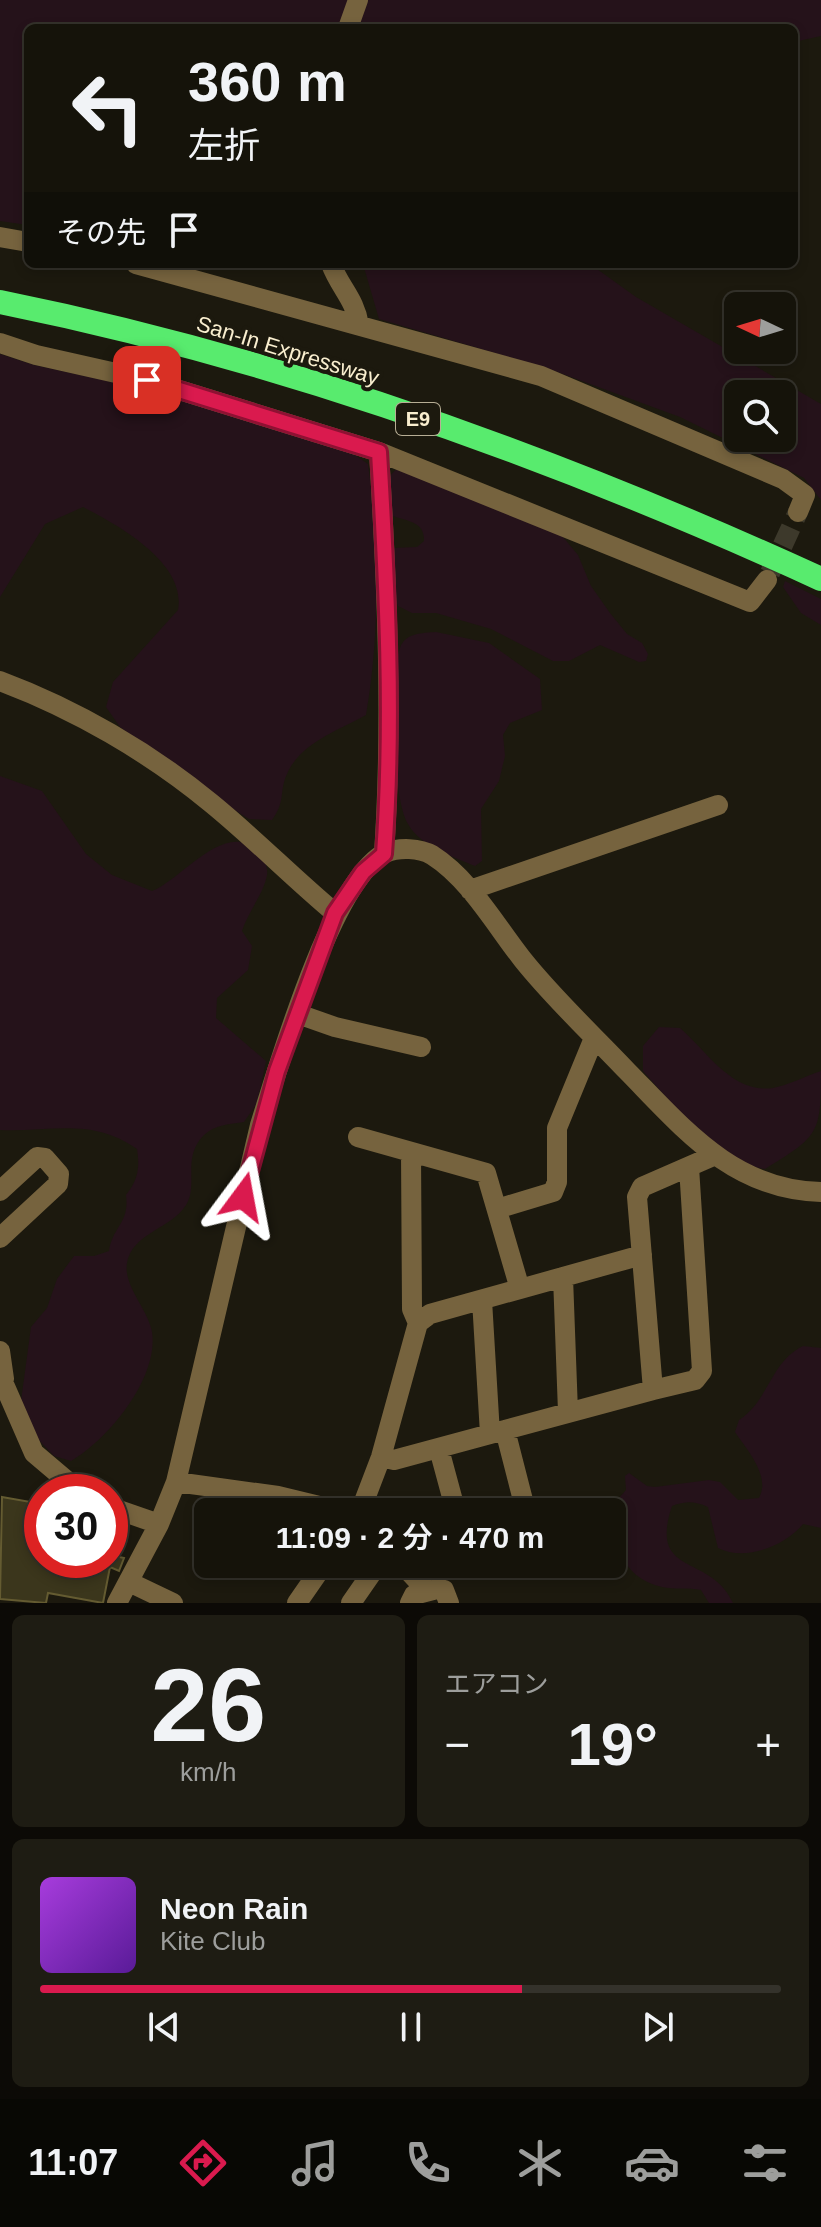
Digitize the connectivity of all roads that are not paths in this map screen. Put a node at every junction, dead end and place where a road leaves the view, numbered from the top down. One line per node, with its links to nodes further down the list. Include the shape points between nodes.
1 (358, 0): 2 (street)
2 (349, 24)
3 (0, 237): 4 (street)
4 (24, 241)
5 (151, 268): 8 (street)
6 (332, 268): 8 (street, via 356,305)
7 (0, 302): 12 (highway, San-In Expressway / E9, via 219,355 371,402 710,528)
8 (359, 325): 11 (street, via 541,376 652,421 783,479 805,495)
9 (0, 343): 10 (street, via 147,380)
10 (379, 452): 13 (street, via 750,602); 16 (street, via 389,609)
11 (798, 512)
12 (821, 579)
13 (767, 580)
14 (0, 681): 18 (street, via 100,728 152,761 210,802)
15 (718, 805): 17 (street)
16 (384, 854): 17 (street, via 420,850); 18 (street, via 363,872)
17 (470, 890): 20 (street, via 537,978)
18 (335, 913): 19 (street)
19 (298, 1014): 21 (street); 43 (street, via 260,1125)
20 (594, 1038): 24 (street); 28 (street, via 557,1128 553,1192)
21 (421, 1047)
22 (358, 1137): 23 (street)
23 (411, 1153): 28 (street, via 486,1173); 34 (street, via 412,1309)
24 (713, 1156): 25 (street); 27 (street, via 774,1186)
25 (689, 1167): 30 (street, via 642,1187 637,1197); 37 (street, via 703,1365 695,1380)
26 (2, 1186): 29 (street, via 37,1157 45,1158 59,1174 58,1184)
27 (821, 1192)
28 (497, 1209): 32 (street)
29 (0, 1238)
30 (642, 1255): 31 (street); 37 (street)
31 (563, 1277): 32 (street); 38 (street)
32 (520, 1289): 33 (street)
33 (482, 1300): 34 (street, via 430,1314); 39 (street)
34 (418, 1323): 41 (street)
35 (0, 1351): 36 (street)
36 (2, 1377): 42 (street, via 34,1453)
37 (653, 1390): 38 (street)
38 (568, 1412): 39 (street)
39 (497, 1432): 40 (street); 47 (street)
40 (439, 1449): 41 (street, via 394,1460); 46 (street)
41 (381, 1457): 45 (street)
42 (59, 1474)
43 (176, 1482): 44 (street); 49 (street)
44 (286, 1498)
45 (365, 1498)
46 (452, 1498)
47 (521, 1498)
48 (128, 1513): 49 (street)
49 (159, 1524): 53 (street)
50 (314, 1578): 57 (street)
51 (368, 1578): 58 (street)
52 (415, 1578): 54 (street)
53 (129, 1582): 55 (street); 56 (street)
54 (427, 1591): 59 (street, via 414,1595); 60 (street, via 444,1590)
55 (117, 1603)
56 (173, 1603)
57 (297, 1603)
58 (351, 1603)
59 (410, 1603)
60 (449, 1603)

